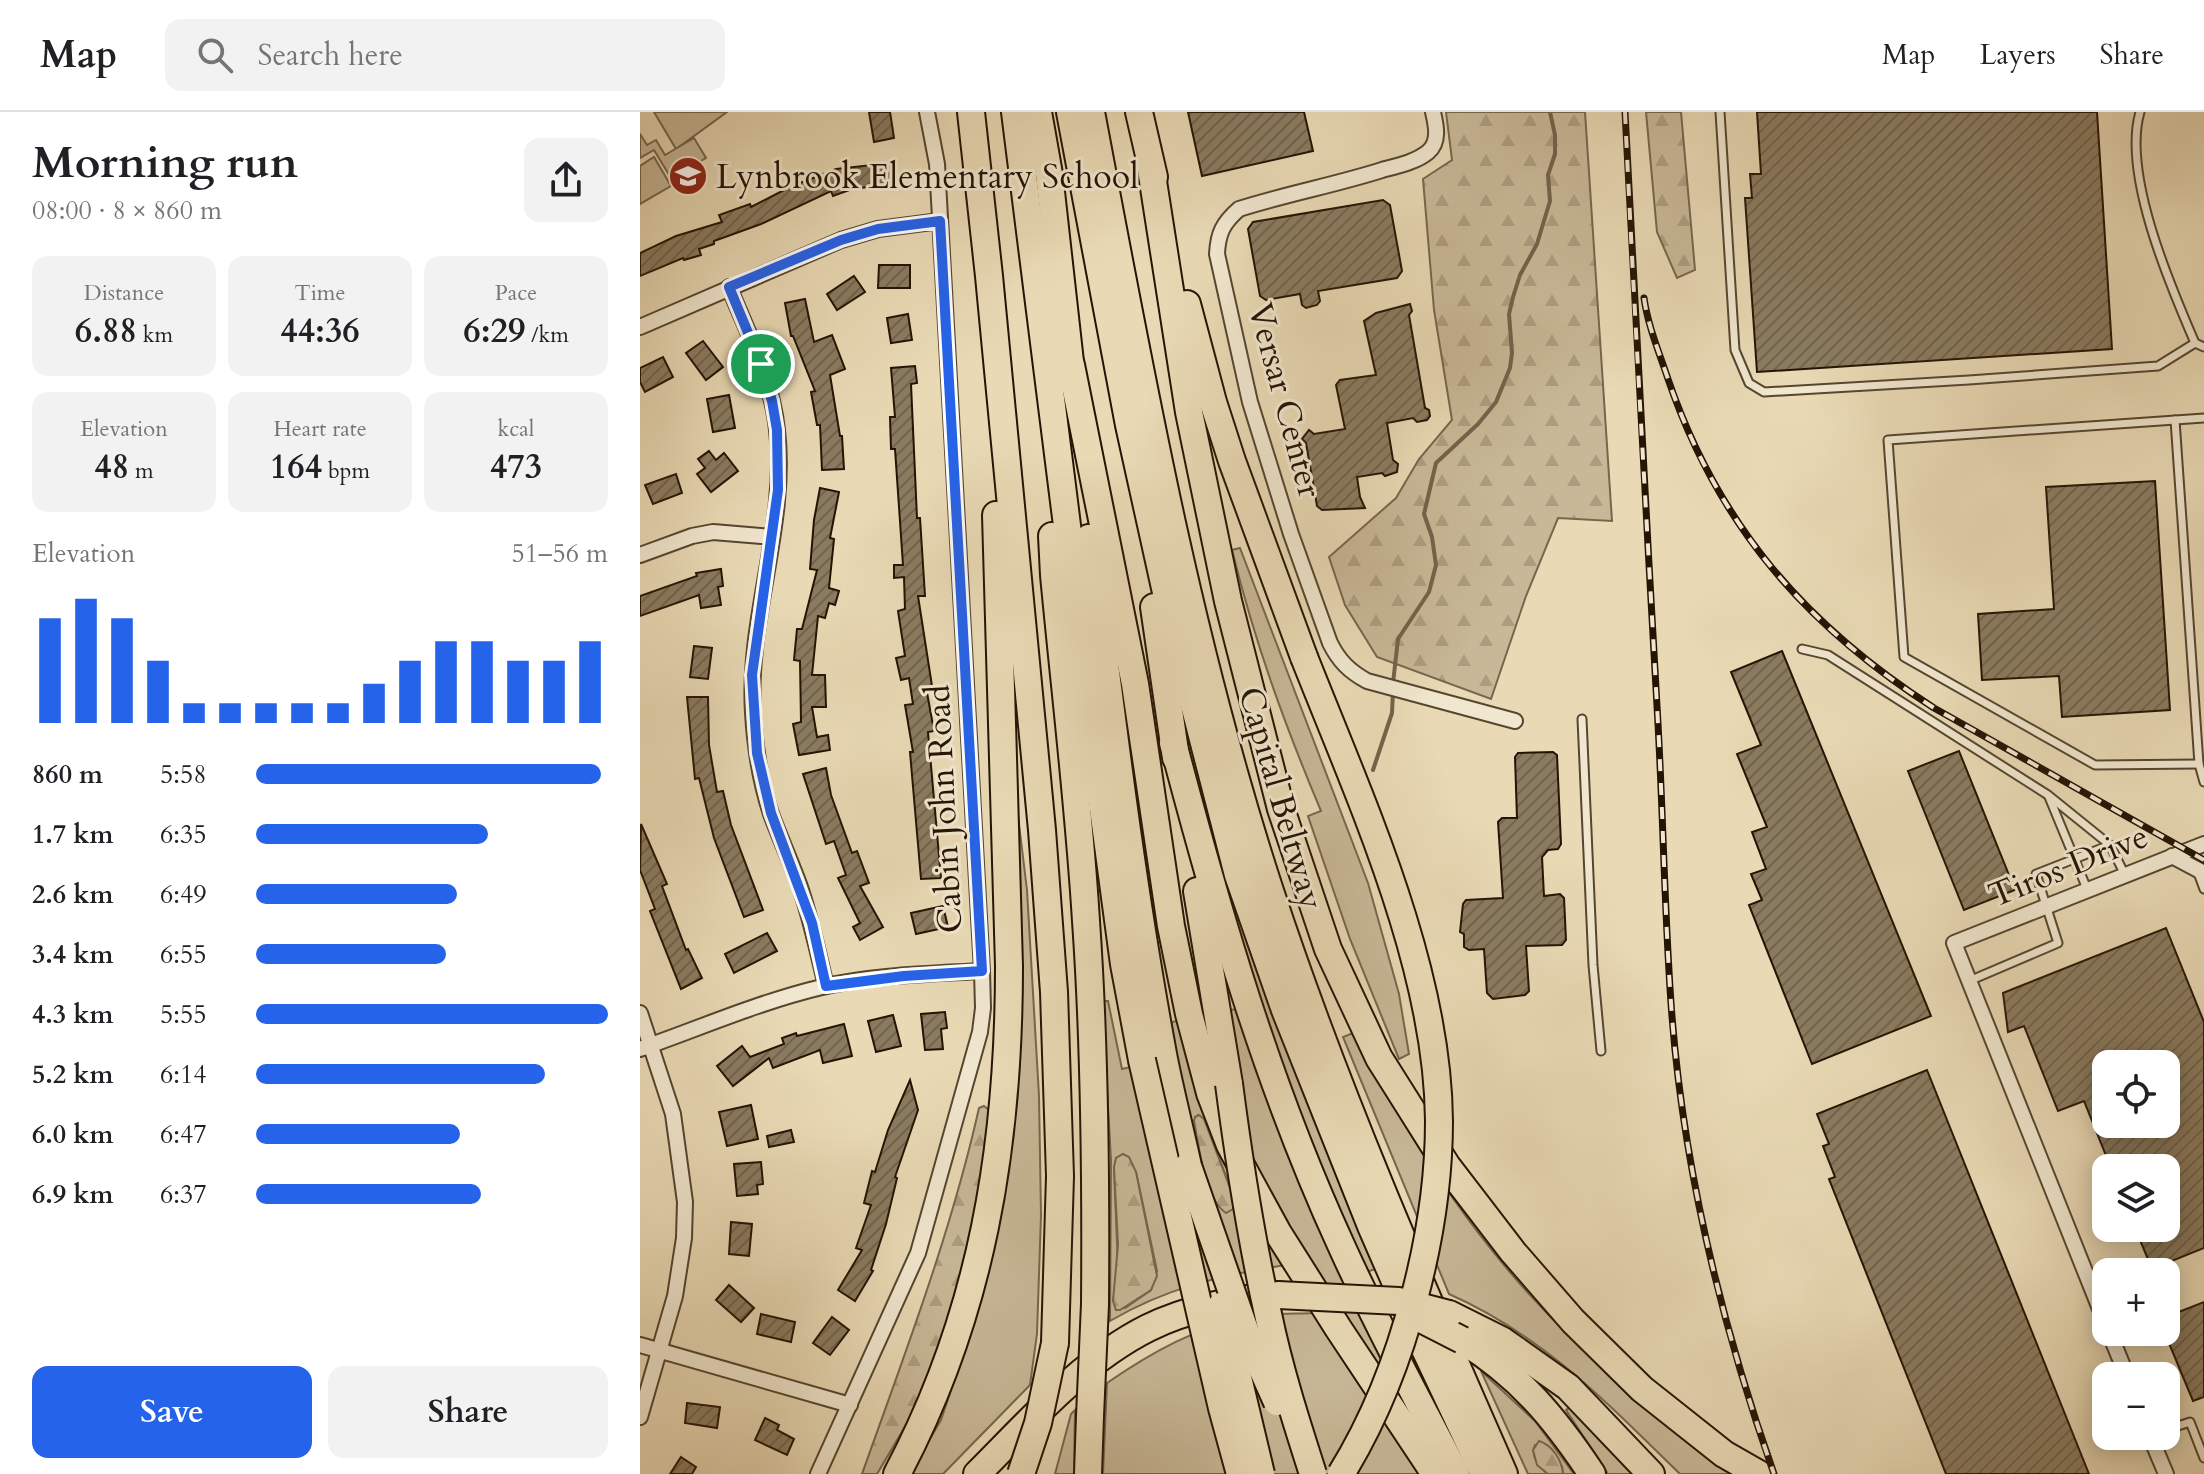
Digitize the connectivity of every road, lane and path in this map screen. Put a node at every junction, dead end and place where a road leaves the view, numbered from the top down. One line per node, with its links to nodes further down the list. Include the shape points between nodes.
1 (927, 112): 12 (street, Cabin John Road)
2 (971, 112): 13 (highway)
3 (1015, 112): 18 (highway)
4 (1038, 112): 19 (highway)
5 (1070, 112): 22 (highway)
6 (1091, 112): 72 (highway, Capital Beltway, via 1181,560 1269,886 1372,1169)
7 (1139, 112): 11 (highway)
8 (1433, 112): 27 (street, Versar Center, via 1436,141 1429,152 1344,182 1239,209 1218,235 1217,254 1250,402 1291,534 1339,659 1352,673 1381,685)
9 (1720, 112): 16 (lane, via 1735,350 1749,383 1764,392 2158,366)
10 (2140, 112): 16 (lane, via 2136,163 2155,238)
11 (1150, 162): 68 (highway, bridge, via 1213,402 1264,554 1400,913 1433,1049 1439,1120 1425,1257 1401,1347); 75 (highway, via 1189,412 1225,587 1281,809 1328,949 1379,1058 1447,1166 1513,1252 1642,1389 1724,1454)
12 (940, 221): 14 (street, via 841,240); 41 (street, Cabin John Road)
13 (989, 276): 51 (highway, via 1054,992 1060,1176); 60 (highway, via 1008,951 1002,1121 984,1241 961,1326 935,1398)
14 (729, 287): 15 (street); 23 (street, via 761,364 777,430)
15 (640, 327)
16 (2195, 343): 17 (lane)
17 (2204, 347)
18 (1045, 360): 47 (highway, via 1124,964); 64 (highway, bridge, via 1054,575 1090,989 1096,1152)
19 (1071, 365): 47 (highway); 69 (highway, via 1135,684 1171,926 1210,1093 1230,1145 1278,1233)
20 (2204, 418): 21 (lane)
21 (2175, 420): 29 (lane); 29 (lane, via 1888,440 1904,657 2095,765)
22 (1129, 425): 28 (highway); 71 (highway, via 1238,875 1371,1226)
23 (772, 537): 24 (street, via 713,532); 43 (street, via 752,675 757,753 771,813 812,923)
24 (640, 555)
25 (1802, 649): 31 (lane, via 1828,655)
26 (1582, 719): 46 (lane)
27 (1515, 721)
28 (1173, 743): 67 (highway, bridge, via 1268,1317); 70 (highway, via 1249,1012 1298,1141 1341,1246)
29 (2199, 764): 30 (lane)
30 (2204, 782)
31 (2048, 795): 33 (lane); 35 (lane)
32 (2204, 844): 34 (street, Tiros Drive)
33 (2110, 845): 35 (lane); 37 (lane)
34 (2172, 856): 36 (street); 37 (street, Tiros Drive)
35 (2074, 859): 39 (lane); 40 (lane, via 2036,874)
36 (2200, 871): 38 (lane)
37 (2125, 875): 39 (street, Tiros Drive)
38 (2204, 889)
39 (2087, 890): 40 (street, Tiros Drive)
40 (2045, 907): 42 (lane, via 2058,943); 42 (street, Tiros Drive, via 1954,943)
41 (982, 971): 43 (street); 54 (street, Cabin John Road, via 980,1032 918,1253)
42 (1969, 981): 49 (street)
43 (826, 986): 45 (street)
44 (640, 1013): 45 (street)
45 (646, 1047): 53 (street, via 673,1114 685,1202 680,1274)
46 (1601, 1051)
47 (1153, 1059): 48 (highway); 65 (highway, bridge, via 1219,1394)
48 (1188, 1166): 66 (highway, bridge); 67 (highway, bridge, via 1246,1333)
49 (2092, 1289)
50 (1337, 1297): 61 (highway, bridge, via 1278,1295 1225,1301 1149,1327 1078,1376); 73 (highway, bridge, via 1407,1312 1503,1368 1549,1413); 74 (highway, bridge, via 1399,1301 1449,1314 1503,1341 1568,1387)
51 (1055, 1343): 62 (highway, bridge); 63 (highway, bridge, via 1051,1405)
52 (640, 1345): 53 (street)
53 (660, 1351): 54 (street); 55 (street)
54 (850, 1405): 59 (street, Cabin John Road)
55 (640, 1417)
56 (2180, 1425): 58 (lane, via 2190,1422)
57 (2156, 1450): 76 (street)
58 (2204, 1458)
59 (818, 1474)
60 (897, 1474)
61 (977, 1474)
62 (1021, 1474)
63 (1037, 1474)
64 (1088, 1474)
65 (1240, 1474)
66 (1261, 1474)
67 (1311, 1474)
68 (1341, 1474)
69 (1435, 1474)
70 (1456, 1474)
71 (1484, 1474)
72 (1504, 1474)
73 (1592, 1474)
74 (1651, 1474)
75 (1759, 1474)
76 (2166, 1474)

